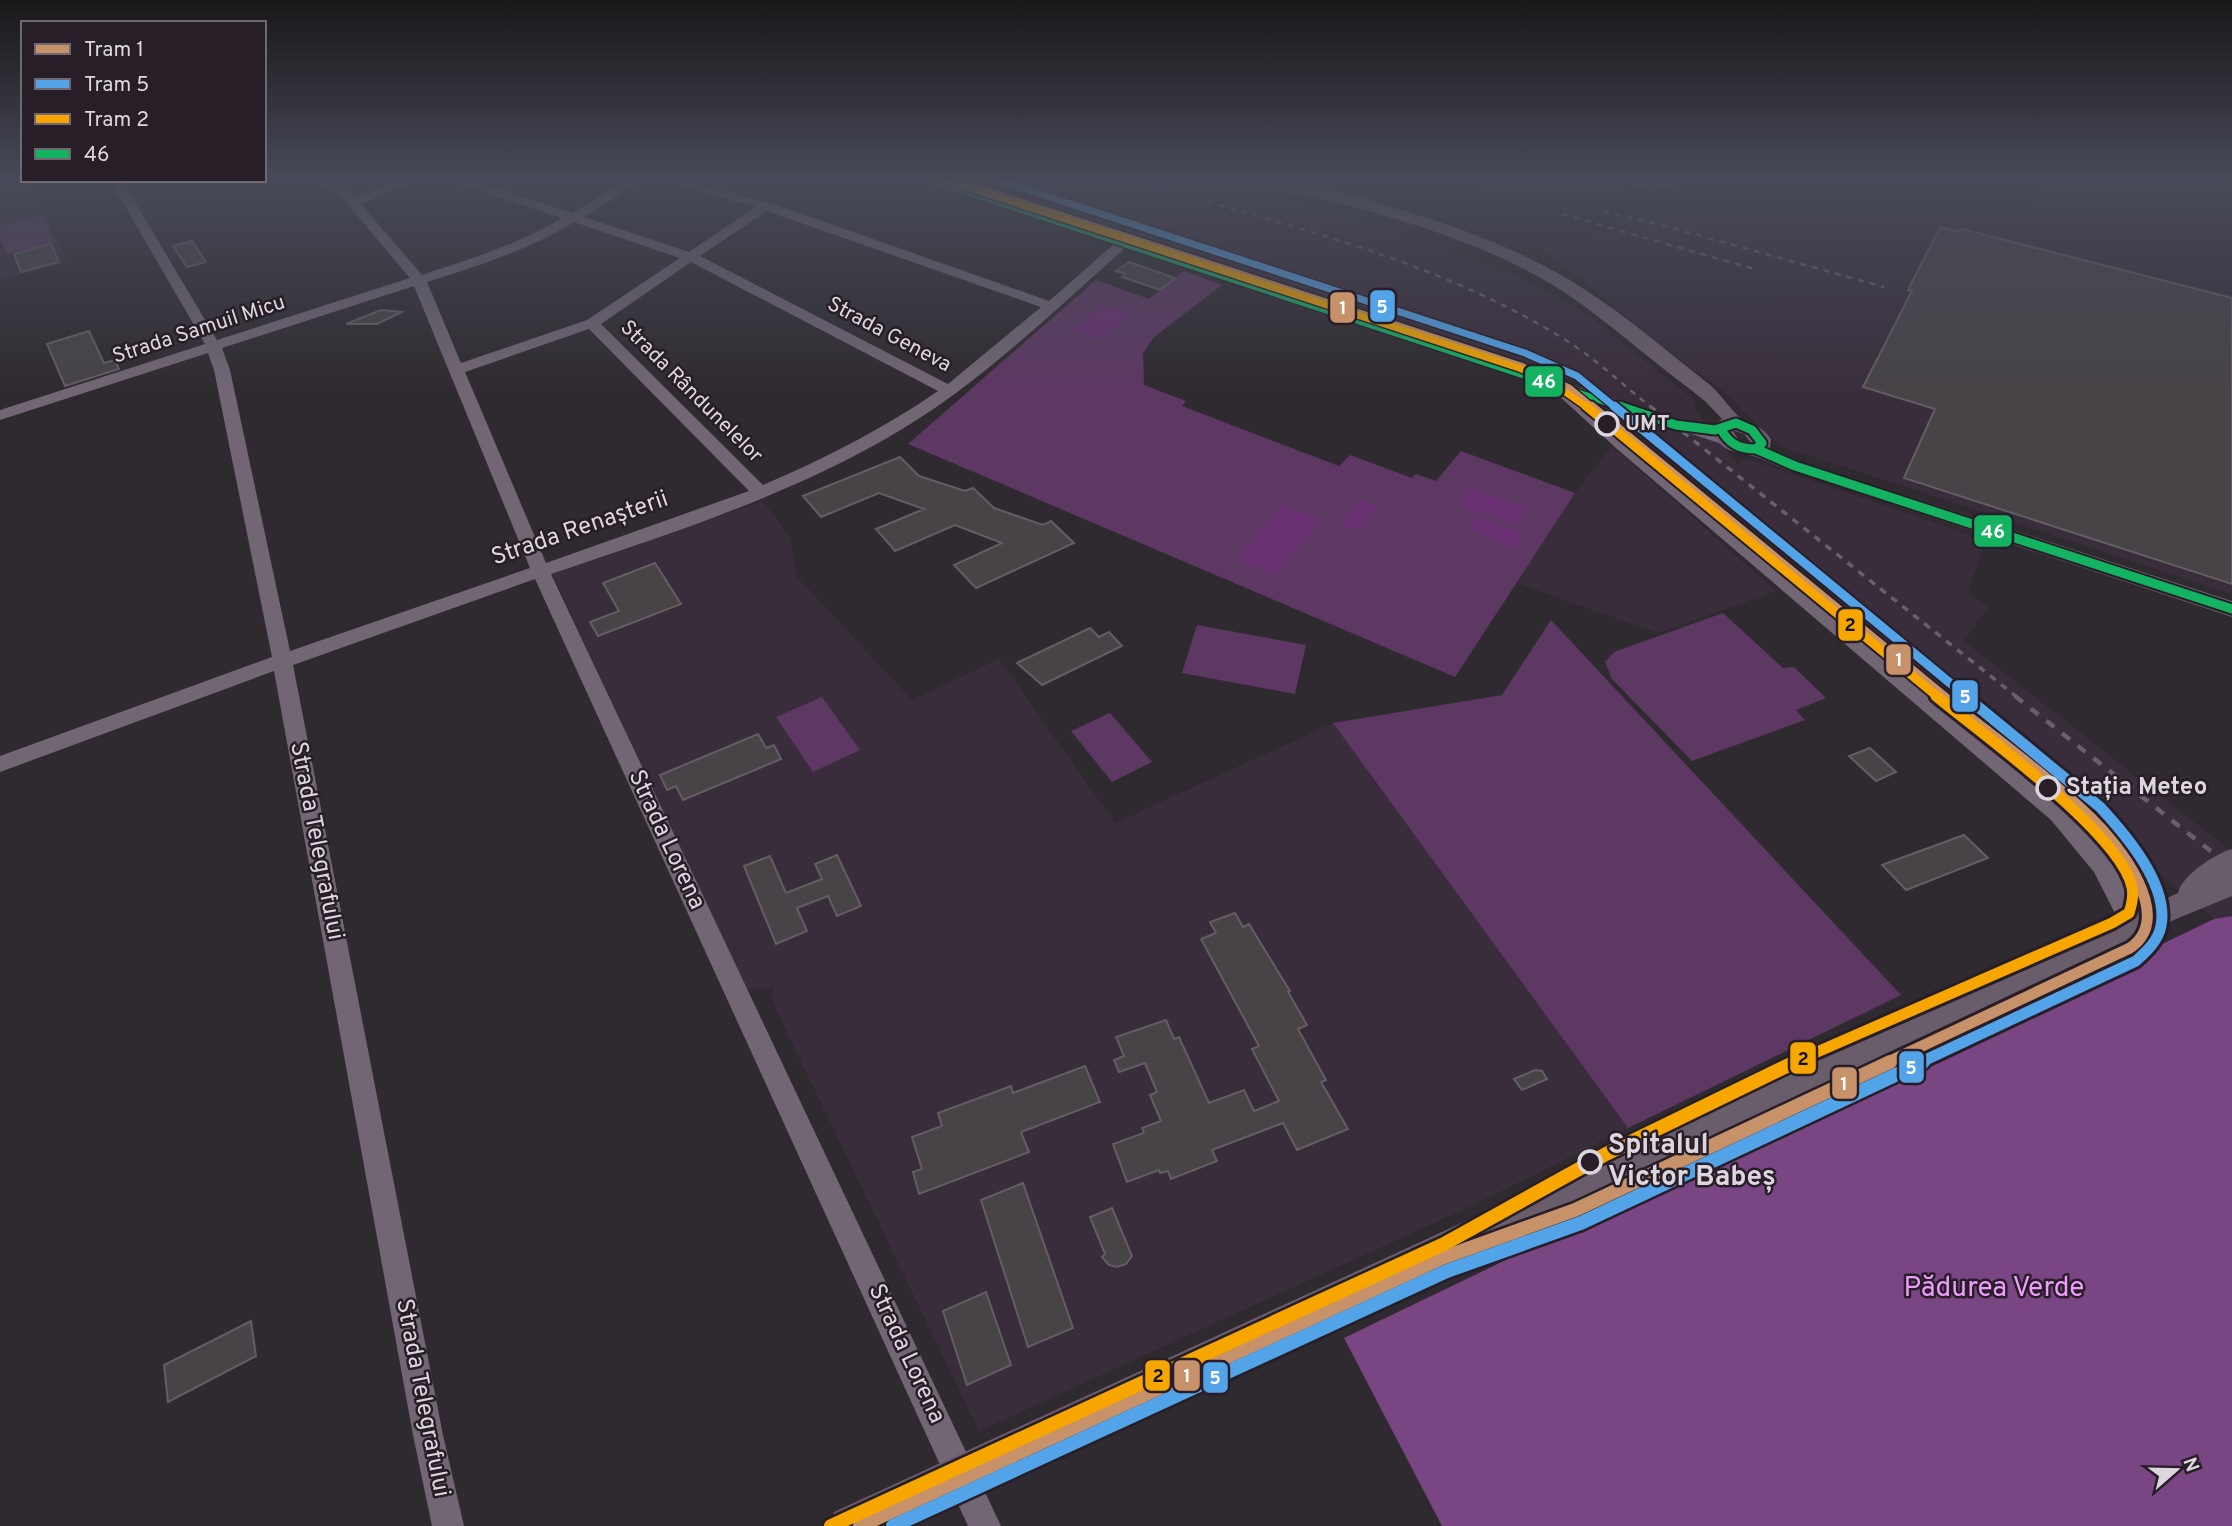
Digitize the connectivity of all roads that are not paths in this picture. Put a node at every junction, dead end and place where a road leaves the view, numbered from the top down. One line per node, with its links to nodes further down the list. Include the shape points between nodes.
1 (157, 250): 14 (street, Strada Telegrafului)
2 (394, 250): 11 (street, Strada Lorena)
3 (504, 250): 11 (street, Strada Samuil Micu)
4 (670, 250): 10 (street, Strada Geneva)
5 (701, 250): 10 (street)
6 (891, 250): 12 (street)
7 (1115, 250): 12 (street, Strada Renașterii)
8 (1140, 250): 18 (street)
9 (1468, 250): 20 (main road, via 1605,314 1713,400)
10 (691, 257): 13 (street); 17 (street, Strada Geneva)
11 (419, 280): 14 (street, Strada Samuil Micu); 16 (street, Strada Lorena)
12 (1051, 306): 17 (street, Strada Renașterii)
13 (592, 323): 16 (street); 21 (street, Strada Rândunelelor)
14 (214, 348): 19 (street, Strada Samuil Micu); 24 (street, Strada Telegrafului)
15 (1412, 352): 18 (street)
16 (458, 369): 22 (street, Strada Lorena)
17 (950, 391): 21 (street, Strada Renașterii, via 834,459)
18 (1555, 394): 20 (street, via 1694,430); 29 (street, via 1623,446 2059,814 2090,847)
19 (8, 413)
20 (1728, 432): 23 (main road, via 1744,449 1756,449 1795,466)
21 (759, 491): 22 (street, Strada Renașterii)
22 (540, 571): 24 (street, Strada Renașterii); 30 (street, Strada Lorena)
23 (2232, 609)
24 (282, 660): 25 (street, Strada Renașterii); 31 (street, Strada Telegrafului)
25 (3, 763)
26 (2232, 860): 28 (main road)
27 (2232, 884): 28 (main road)
28 (2166, 911): 29 (main road)
29 (2133, 926): 30 (main road)
30 (961, 1472): 32 (main road); 33 (street, Strada Lorena)
31 (448, 1526)
32 (848, 1526)
33 (985, 1526)

